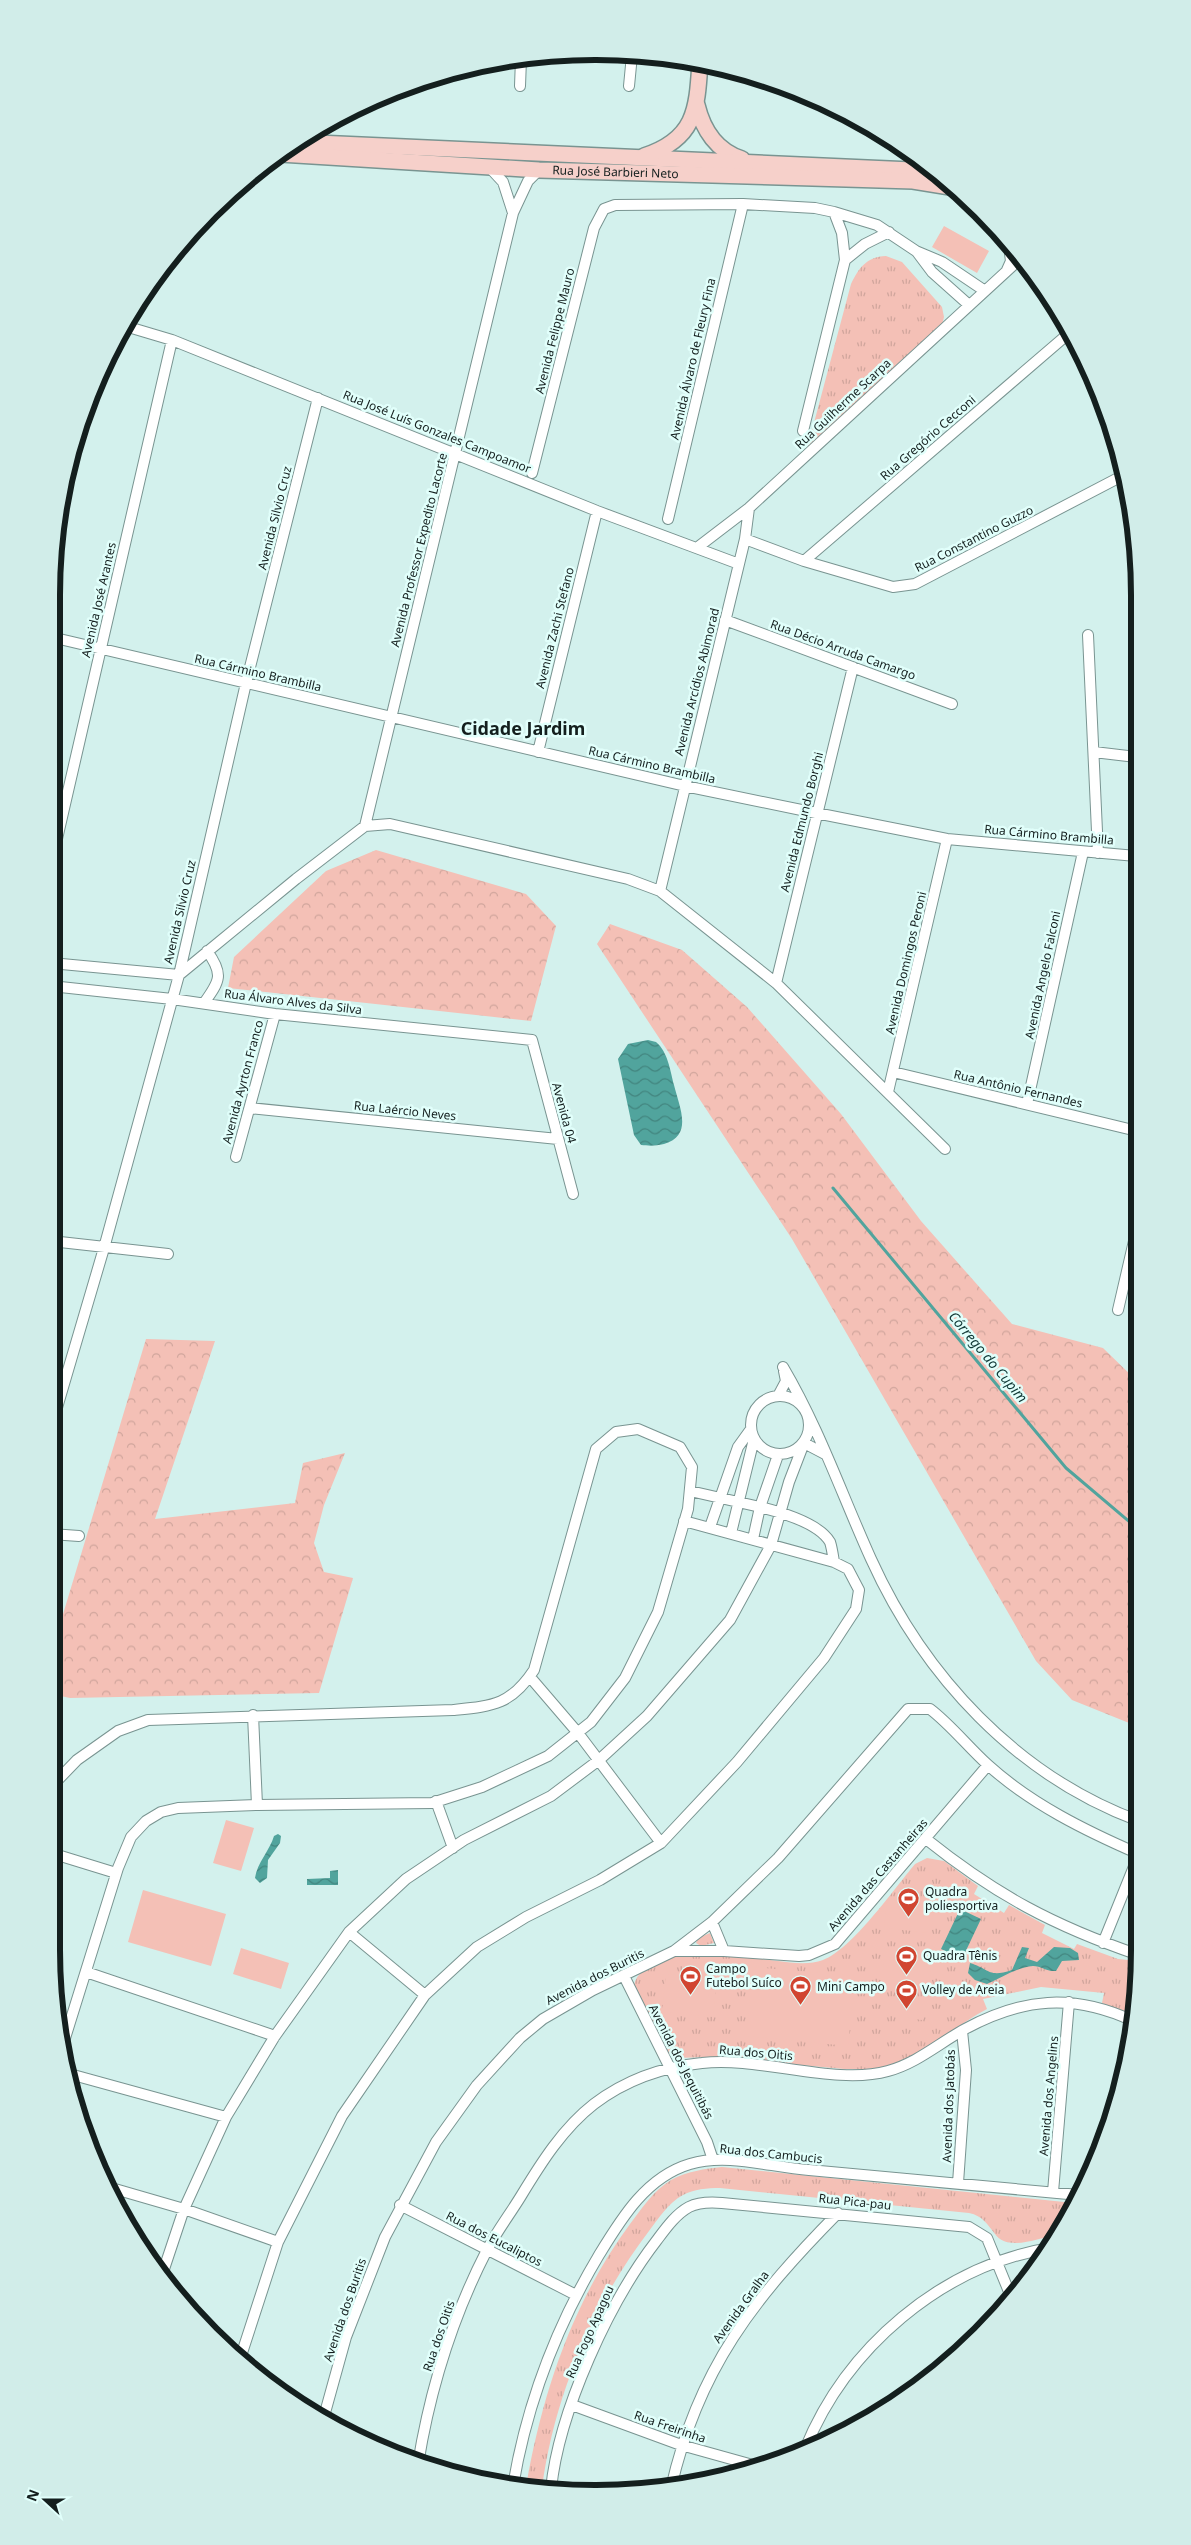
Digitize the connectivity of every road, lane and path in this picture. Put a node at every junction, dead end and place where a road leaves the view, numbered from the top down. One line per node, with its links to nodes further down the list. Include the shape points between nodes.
1 (632, 61): 5 (street)
2 (521, 66): 4 (street)
3 (699, 70): 6 (main road)
4 (520, 86)
5 (630, 86)
6 (697, 105): 9 (main road, via 691,120 672,142 659,151); 10 (main road, via 700,120 717,144 725,152)
7 (310, 143): 9 (main road, Rua José Barbieri Neto)
8 (292, 155): 11 (main road, Rua José Barbieri Neto)
9 (635, 158): 10 (main road, Rua José Barbieri Neto)
10 (749, 161): 13 (main road, Rua José Barbieri Neto)
11 (490, 168): 12 (main road, Rua José Barbieri Neto); 17 (street, via 503,182)
12 (539, 170): 14 (main road, Rua José Barbieri Neto, via 839,178); 17 (street, Avenida Professor Expedito Lacorte, via 528,181)
13 (920, 170)
14 (939, 185)
15 (743, 204): 16 (street); 32 (street, Avenida Felippe Mauro, via 615,205 604,209 594,228); 36 (street, Avenida Álvaro de Fleury Fina)
16 (834, 212): 18 (street); 21 (street, via 842,233)
17 (513, 213): 31 (street, Avenida Professor Expedito Lacorte)
18 (889, 232): 19 (street); 21 (street, via 865,244)
19 (916, 251): 24 (street, via 942,262); 25 (street, via 932,272)
20 (1011, 258): 23 (street)
21 (845, 260): 30 (street)
22 (1015, 264): 23 (street, Rua Guilherme Scarpa)
23 (1002, 277): 24 (street, Rua Guilherme Scarpa)
24 (984, 291): 25 (street, Rua Guilherme Scarpa)
25 (969, 304): 34 (street, Rua Guilherme Scarpa)
26 (132, 328): 28 (street, Rua José Luís Gonzales Campoamor)
27 (1064, 337): 39 (street, Rua Gregório Cecconi)
28 (172, 340): 29 (street, Rua José Luís Gonzales Campoamor); 44 (street, Avenida José Arantes)
29 (318, 398): 31 (street, Rua José Luís Gonzales Campoamor); 46 (street, Avenida Silvio Cruz)
30 (803, 431)
31 (456, 453): 35 (street, Rua José Luís Gonzales Campoamor); 48 (street, Avenida Professor Expedito Lacorte)
32 (532, 473)
33 (1118, 478): 39 (street, Rua Constantino Guzzo, via 915,584 893,587)
34 (749, 508): 37 (street, Avenida Arcídios Abimorad); 38 (street, Rua Guilherme Scarpa)
35 (597, 511): 38 (street, Rua José Luís Gonzales Campoamor); 49 (street, Avenida Zachi Stefano)
36 (668, 519)
37 (745, 539): 39 (street, Rua Constantino Guzzo); 40 (street, Avenida Arcídios Abimorad)
38 (698, 547): 40 (street, Rua José Luís Gonzales Campoamor)
39 (804, 561)
40 (739, 564): 41 (street, Avenida Arcídios Abimorad)
41 (726, 620): 45 (street, Rua Décio Arruda Camargo); 52 (street, Avenida Arcídios Abimorad)
42 (1088, 635): 50 (street)
43 (60, 639): 44 (street, Rua Cármino Brambilla)
44 (101, 650): 46 (street, Rua Cármino Brambilla); 54 (street, Avenida José Arantes)
45 (853, 667): 47 (street, Rua Décio Arruda Camargo); 53 (street, Avenida Edmundo Borghi)
46 (246, 682): 48 (street, Rua Cármino Brambilla); 63 (street, Avenida Silvio Cruz)
47 (952, 704)
48 (391, 718): 49 (street, Rua Cármino Brambilla); 55 (street, Avenida Professor Expedito Lacorte)
49 (538, 752): 52 (street, Rua Cármino Brambilla)
50 (1094, 752): 51 (street); 58 (street)
51 (1131, 756)
52 (684, 786): 53 (street, Rua Cármino Brambilla); 60 (street, Avenida Arcídios Abimorad)
53 (816, 814): 56 (street, Rua Cármino Brambilla); 64 (street, Avenida Edmundo Borghi)
54 (60, 826)
55 (365, 826): 60 (street, via 390,824 628,879); 61 (street)
56 (948, 839): 57 (street, Rua Cármino Brambilla); 70 (street, Avenida Domingos Peroni)
57 (1083, 852): 58 (street, Rua Cármino Brambilla); 72 (street, Avenida Angelo Falconi)
58 (1098, 853): 59 (street, Rua Cármino Brambilla)
59 (1131, 856)
60 (660, 891): 64 (street)
61 (207, 951): 63 (street); 67 (street, via 218,966 218,978)
62 (60, 964): 63 (street)
63 (179, 975): 66 (street, Avenida Silvio Cruz)
64 (776, 983): 71 (street)
65 (60, 987): 66 (street, Rua Álvaro Alves da Silva)
66 (172, 999): 67 (street, Rua Álvaro Alves da Silva); 80 (street, Avenida Silvio Cruz)
67 (204, 1003): 68 (street, Rua Álvaro Alves da Silva)
68 (275, 1014): 69 (street, Rua Álvaro Alves da Silva); 73 (street, Avenida Ayrton Franco)
69 (532, 1040): 75 (street, Avenida 04)
70 (893, 1072): 71 (street, Avenida Domingos Peroni); 72 (street, Rua Antônio Fernandes)
71 (888, 1092): 76 (street)
72 (1027, 1104): 74 (street, Rua Antônio Fernandes)
73 (250, 1108): 75 (street, Rua Laércio Neves); 77 (street, Avenida Ayrton Franco)
74 (1131, 1129)
75 (558, 1139): 78 (street, Avenida 04)
76 (946, 1149)
77 (236, 1157)
78 (572, 1194)
79 (60, 1242): 80 (street)
80 (104, 1248): 81 (street); 85 (street, Avenida Silvio Cruz)
81 (168, 1254)
82 (1131, 1254): 83 (street)
83 (1118, 1310)
84 (778, 1396): 86 (street, via 796,1400); 86 (street, via 786,1381 783,1367); 87 (street, via 769,1398 755,1411)
85 (60, 1397)
86 (808, 1414): 88 (street, via 808,1434); 89 (street)
87 (753, 1434): 90 (street, via 760,1447); 92 (street, via 738,1447); 93 (street)
88 (804, 1443): 89 (street); 90 (street, via 788,1454); 95 (street)
89 (825, 1454): 112 (street, via 872,1560 908,1629 961,1700 992,1732 1038,1766 1098,1803)
90 (778, 1455): 94 (street)
91 (690, 1492): 92 (street); 96 (street); 104 (street, via 692,1467 680,1447 638,1429 616,1432 596,1449)
92 (721, 1498): 93 (street); 97 (street)
93 (739, 1501): 94 (street); 98 (street)
94 (760, 1507): 95 (street); 101 (street)
95 (780, 1512): 102 (street); 103 (street, via 812,1526 830,1542)
96 (684, 1520): 97 (street); 106 (street, via 658,1612 625,1678 591,1722)
97 (710, 1527): 98 (street)
98 (731, 1533): 101 (street)
99 (60, 1535): 100 (street)
100 (79, 1536)
101 (753, 1540): 102 (street)
102 (771, 1545): 103 (street); 107 (street, via 730,1620 647,1716)
103 (834, 1562): 114 (street, via 848,1569 859,1590 856,1609 824,1658 737,1762)
104 (530, 1677): 105 (street, via 521,1690 492,1706 453,1710); 106 (street)
105 (253, 1715): 109 (street, via 148,1720 118,1730 77,1760); 111 (street)
106 (578, 1733): 107 (street); 110 (street, via 548,1756 482,1787)
107 (599, 1760): 114 (street); 115 (street, via 551,1796)
108 (988, 1765): 113 (street, Avenida das Castanheiras); 116 (street, via 1017,1788 1078,1826); 120 (street, Avenida dos Buritis, via 930,1709 908,1709 784,1852)
109 (60, 1778)
110 (436, 1801): 111 (street); 115 (street)
111 (257, 1804): 118 (street, via 178,1808 162,1812 146,1821 131,1836)
112 (1131, 1818)
113 (926, 1839): 122 (street, via 1008,1898); 124 (street, Avenida das Castanheiras, via 835,1944 800,1956)
114 (661, 1843): 128 (street, via 477,1947)
115 (453, 1848): 121 (street, via 406,1879)
116 (1131, 1850)
117 (60, 1857): 118 (street)
118 (116, 1873): 126 (street)
119 (1131, 1874): 122 (street)
120 (712, 1922): 123 (street, Avenida dos Buritis); 124 (street)
121 (348, 1932): 128 (street); 133 (street)
122 (1103, 1943): 125 (street)
123 (674, 1951): 124 (street, Avenida das Castanheiras); 127 (street, Avenida dos Buritis)
124 (724, 1951)
125 (1131, 1952)
126 (86, 1972): 132 (street); 133 (street)
127 (624, 1976): 134 (street, Avenida dos Jequitibás); 142 (street, Avenida dos Buritis, via 567,2004 520,2038 477,2085 452,2119)
128 (424, 1995): 146 (street, via 342,2116)
129 (1069, 2002): 130 (street, Rua dos Oitis, via 1094,2006); 131 (street, Rua dos Oitis, via 1013,2008); 140 (street, Avenida dos Angelins)
130 (1126, 2018)
131 (962, 2031): 134 (street, Rua dos Oitis, via 920,2058 886,2072 836,2074 725,2061); 138 (street, Avenida dos Jatobás, via 966,2070)
132 (67, 2032)
133 (275, 2036): 136 (street)
134 (668, 2067): 137 (street, Avenida dos Jequitibás); 147 (street, Rua dos Oitis, via 622,2085 576,2120 538,2168)
135 (75, 2074): 136 (street)
136 (226, 2117): 144 (street)
137 (713, 2160): 138 (street, Rua dos Cambucis); 152 (street, Rua dos Cambucis, via 672,2171 633,2204)
138 (958, 2183): 140 (street, Rua dos Cambucis)
139 (117, 2190): 144 (street)
140 (1053, 2192): 141 (street, Rua dos Cambucis)
141 (1071, 2194)
142 (400, 2205): 147 (street, Rua dos Eucaliptos); 155 (street, Avenida dos Buritis, via 358,2304)
143 (690, 2206): 145 (street, Rua Pica-pau, via 710,2202); 154 (street, Rua Fogo Apagou, via 668,2225 627,2281)
144 (184, 2209): 146 (street); 150 (street)
145 (838, 2213): 149 (street, Rua Pica-pau, via 969,2227 987,2238); 157 (street, Avenida Gralha, via 752,2307 708,2380)
146 (278, 2242): 153 (street)
147 (488, 2250): 152 (street, Rua dos Eucaliptos); 158 (street, Rua dos Oitis, via 451,2334 434,2386)
148 (1038, 2251): 149 (street)
149 (997, 2262): 151 (street, Rua Pica-pau); 156 (street, via 939,2290 877,2339 829,2399)
150 (165, 2267)
151 (1008, 2290)
152 (576, 2295): 160 (street, Rua dos Cambucis, via 540,2379 519,2448)
153 (242, 2352)
154 (572, 2405): 157 (street, Rua Freirinha); 162 (street, Rua Fogo Apagou)
155 (326, 2412)
156 (809, 2440)
157 (681, 2445): 159 (street, Rua Freirinha); 161 (street, Avenida Gralha)
158 (420, 2456)
159 (747, 2463)
160 (514, 2478)
161 (673, 2479)
162 (552, 2483)

